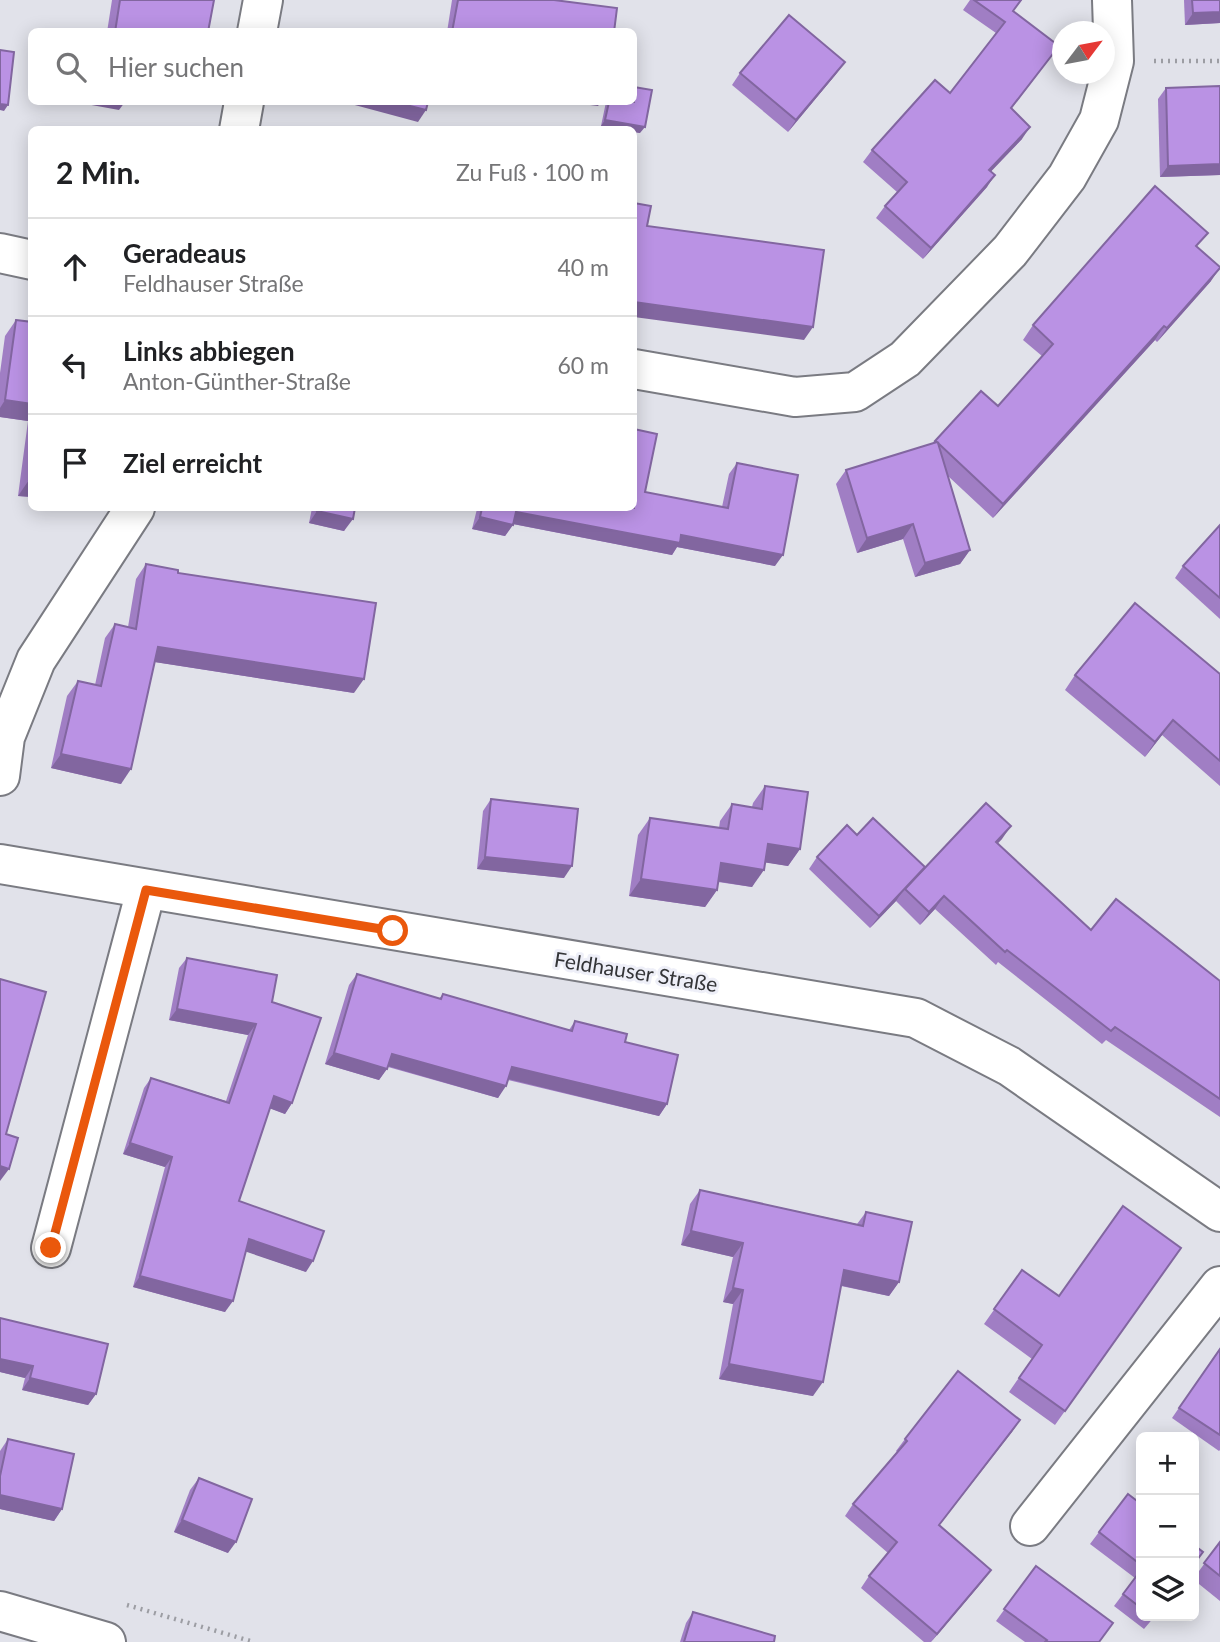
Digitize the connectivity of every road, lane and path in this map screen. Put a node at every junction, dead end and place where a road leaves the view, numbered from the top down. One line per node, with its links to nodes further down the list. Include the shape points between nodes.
1 (264, 0): 4 (street)
2 (1112, 0): 3 (street)
3 (1113, 21)
4 (258, 28)
5 (1115, 61): 6 (path)
6 (1220, 61)
7 (1108, 84): 12 (street, via 1099,121 1067,177 1010,251 905,359 855,392 795,397)
8 (243, 105): 9 (street)
9 (240, 126)
10 (0, 253): 11 (street)
11 (28, 259)
12 (637, 370)
13 (133, 511): 14 (street, via 36,660 5,737)
14 (0, 776)
15 (0, 864): 16 (street, Feldhauser Straße)
16 (146, 890): 17 (street, Feldhauser Straße, via 916,1018 1009,1066); 18 (street)
17 (1220, 1212)
18 (51, 1248)
19 (1220, 1286): 20 (street)
20 (1030, 1526)
21 (0, 1611): 22 (street)
22 (106, 1642)

